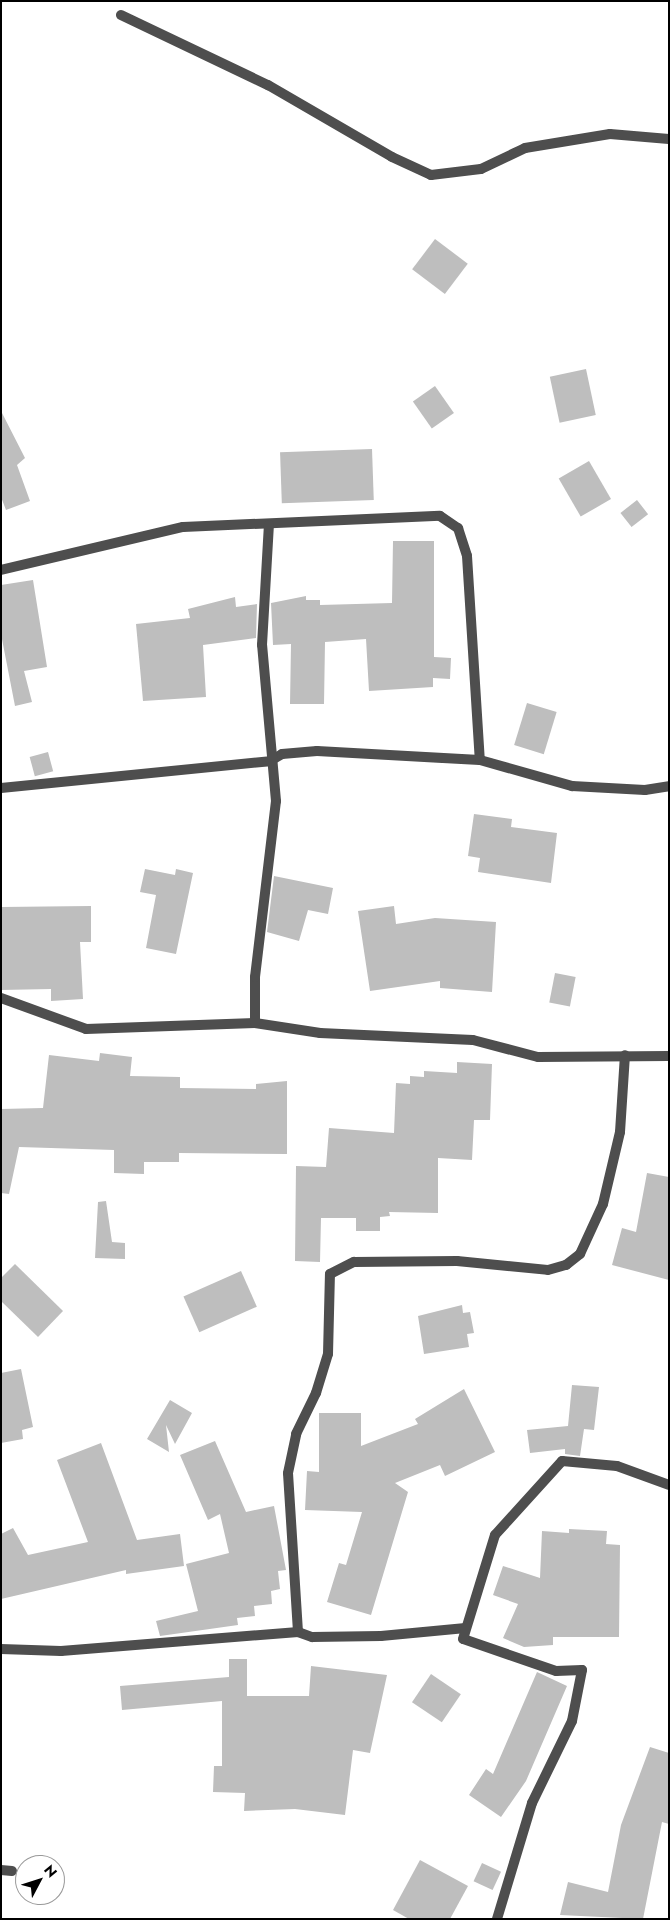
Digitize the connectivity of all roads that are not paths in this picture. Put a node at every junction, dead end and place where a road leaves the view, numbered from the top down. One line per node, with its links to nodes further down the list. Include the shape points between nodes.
1 (121, 15): 2 (street, via 268,84 392,157 431,174 481,169 525,148 610,134)
2 (669, 139)
3 (268, 525): 4 (street, via 183,527); 5 (street, via 440,516 458,528 467,556); 6 (street, via 262,645)
4 (1, 570)
5 (480, 760): 6 (street, via 317,751 282,754); 7 (street, via 572,786 645,790)
6 (270, 761): 8 (street); 10 (street, via 276,801 255,977)
7 (669, 786)
8 (1, 788)
9 (1, 998): 10 (street, via 86,1029)
10 (255, 1023): 11 (street, via 320,1033 474,1040 538,1057)
11 (625, 1055): 12 (street); 15 (street, via 620,1132 603,1204 580,1254 566,1265 548,1270 457,1261 354,1262 330,1274 328,1354 316,1393 296,1434 288,1473)
12 (669, 1056)
13 (669, 1485): 14 (street, via 617,1466 562,1461 495,1535)
14 (466, 1628): 15 (street, via 381,1636 312,1637); 17 (street, via 462,1640 556,1671 582,1670 572,1721 532,1803)
15 (298, 1632): 16 (street, via 62,1652)
16 (1, 1649)
17 (497, 1919)

